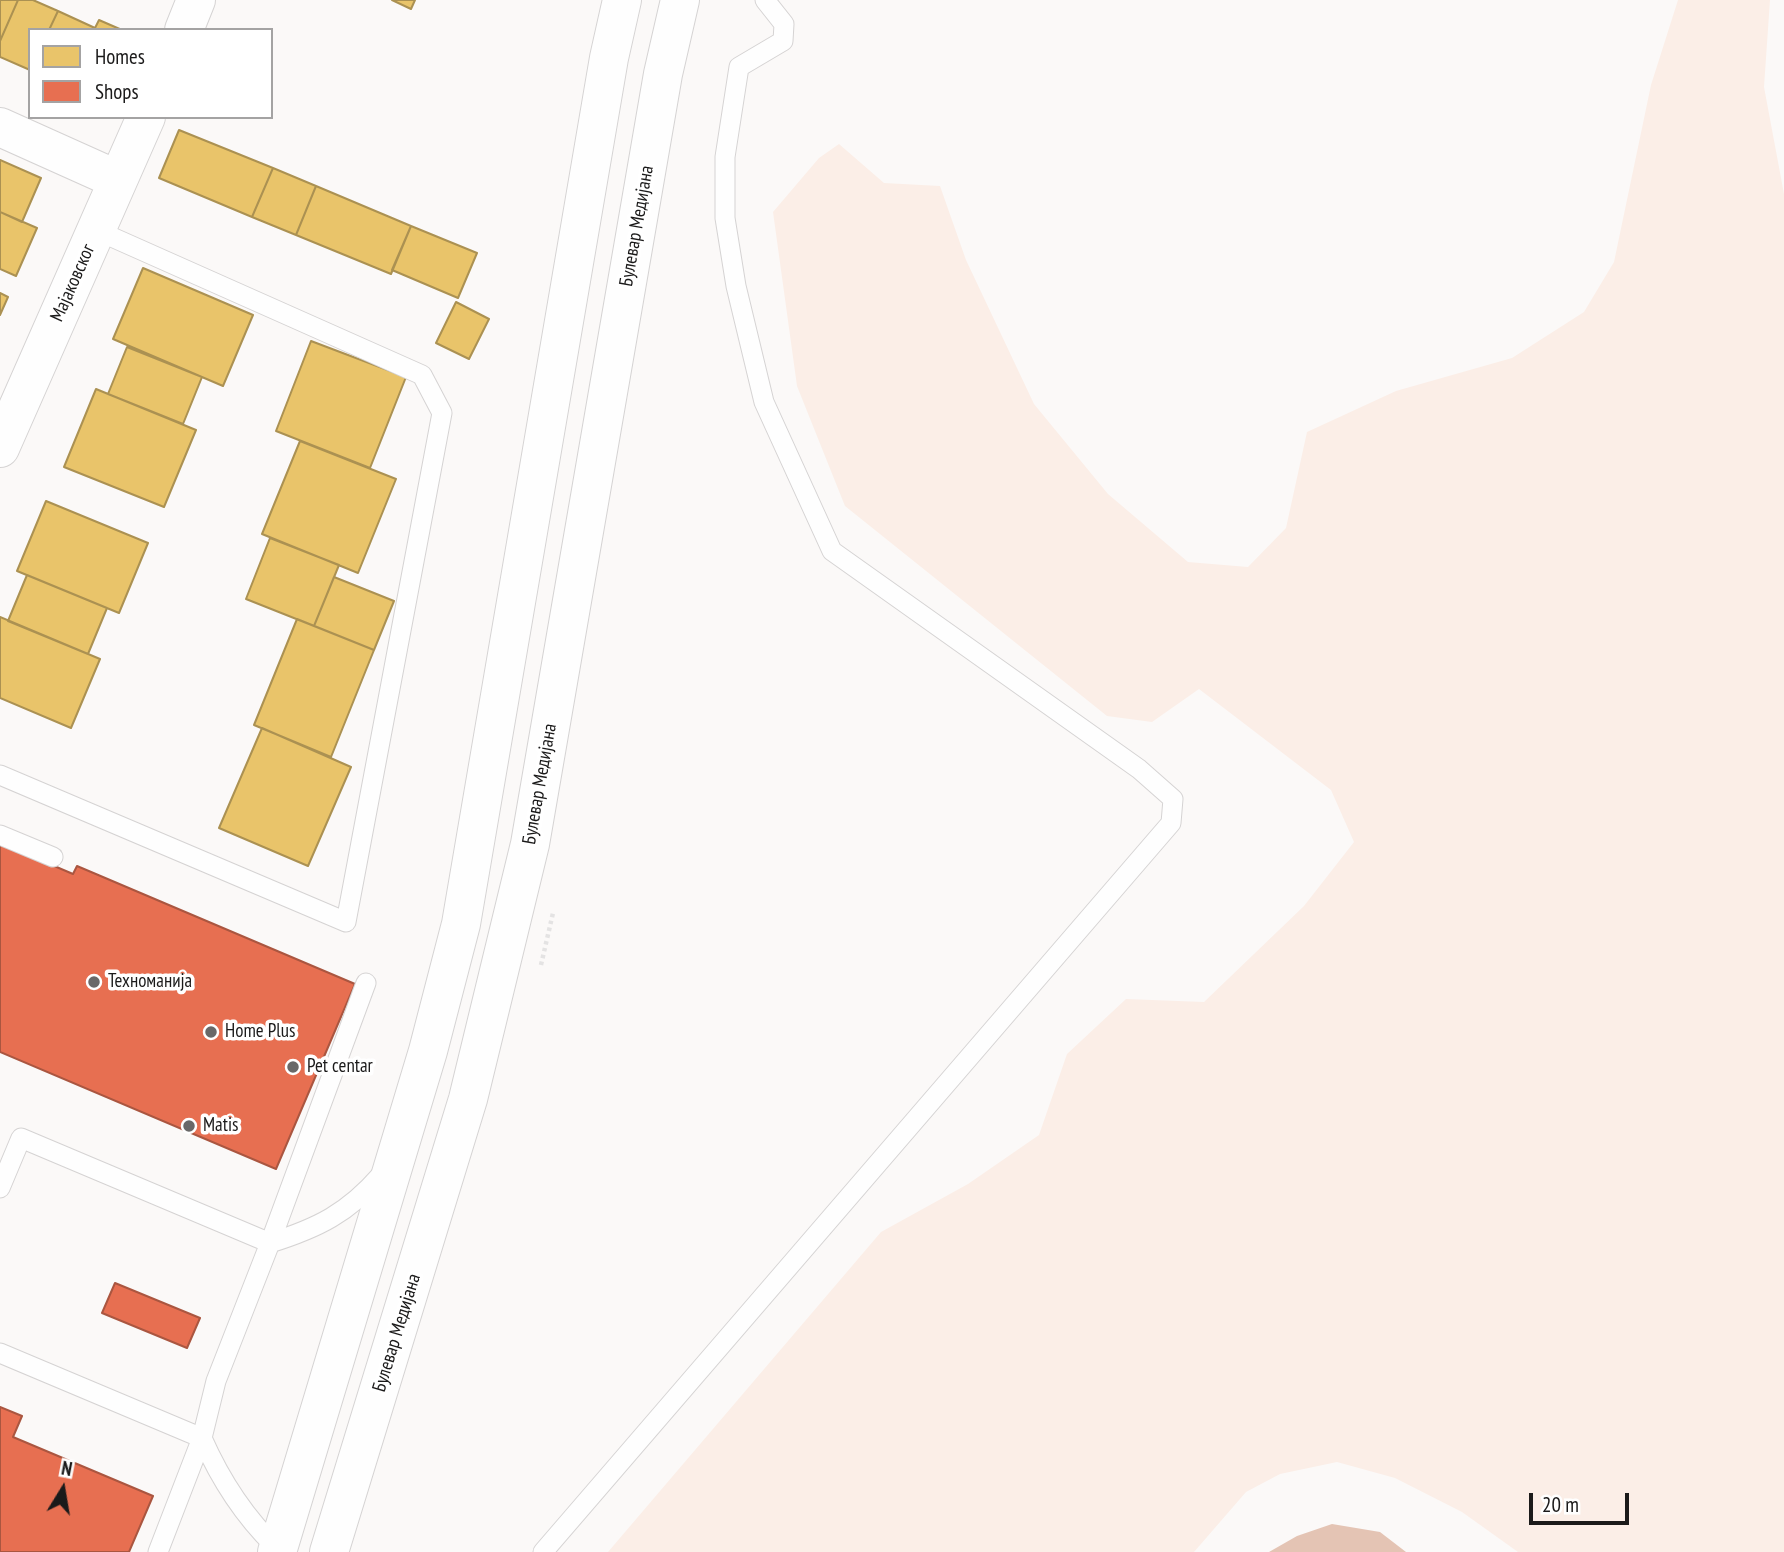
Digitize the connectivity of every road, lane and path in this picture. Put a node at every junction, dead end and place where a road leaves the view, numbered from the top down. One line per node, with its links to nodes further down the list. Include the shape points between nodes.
1 (197, 0): 5 (main road)
2 (622, 0): 15 (main road, via 461,924)
3 (680, 0): 22 (main road, Булевар Медијана, via 663,74 530,844 468,1100)
4 (765, 0): 23 (lane, via 784,24 783,41 739,67 725,157 724,218 764,402 832,551 1139,769 1173,799 1171,823)
5 (185, 28)
6 (145, 119): 8 (main road, Мајаковског)
7 (0, 127): 8 (main road)
8 (118, 180): 9 (main road, Мајаковског)
9 (96, 230): 10 (main road, Мајаковског); 11 (lane, via 422,375 442,413 346,922)
10 (2, 438)
11 (0, 775)
12 (0, 835): 13 (lane)
13 (53, 857)
14 (366, 984): 17 (lane)
15 (397, 1150): 17 (lane, via 383,1174 345,1211); 20 (main road)
16 (0, 1188): 17 (lane, via 21,1138)
17 (270, 1243): 19 (lane, via 216,1381)
18 (0, 1353): 19 (lane)
19 (202, 1438): 20 (lane, via 226,1487); 21 (lane)
20 (277, 1551)
21 (158, 1552)
22 (329, 1552)
23 (543, 1552)

